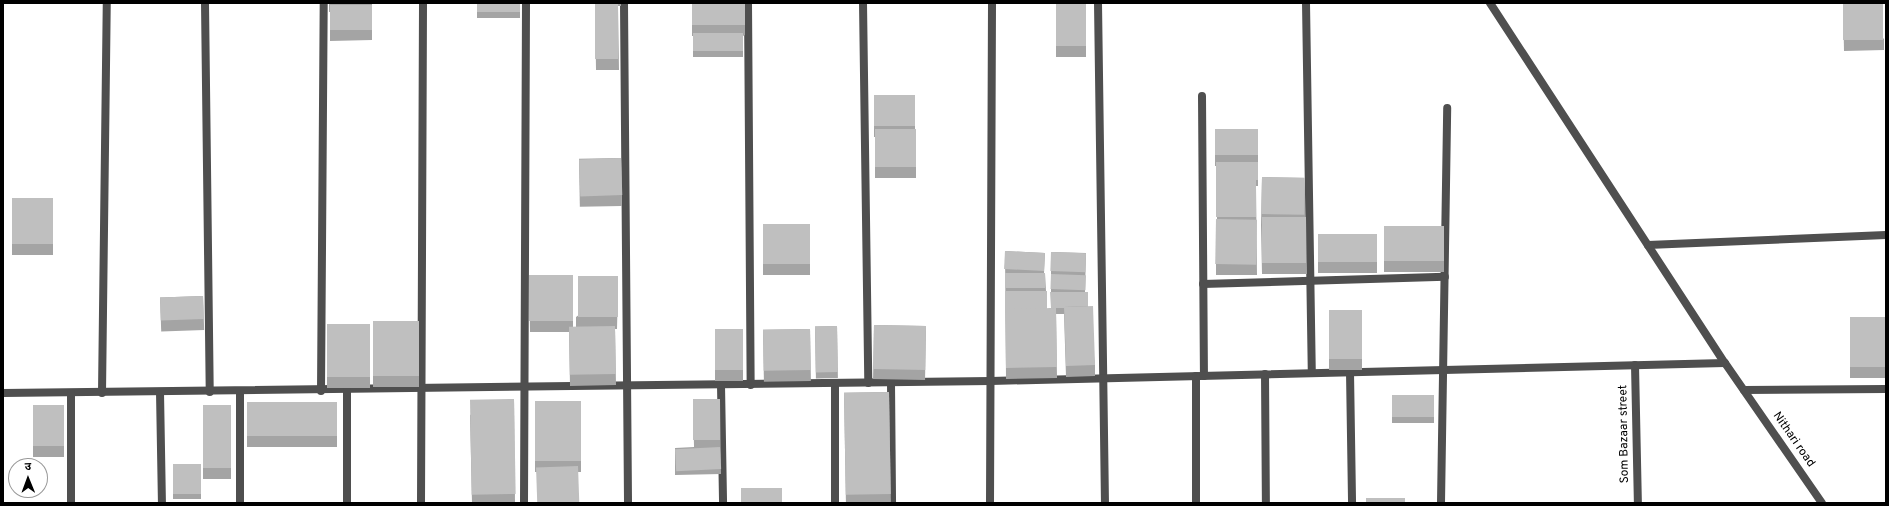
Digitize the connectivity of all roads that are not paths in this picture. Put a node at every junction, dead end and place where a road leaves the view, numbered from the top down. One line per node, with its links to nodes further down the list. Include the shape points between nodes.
1 (107, 3): 46 (street)
2 (206, 3): 43 (street)
3 (324, 3): 40 (street)
4 (423, 3): 36 (street)
5 (526, 3): 35 (street)
6 (624, 3): 34 (street)
7 (748, 3): 33 (street)
8 (863, 3): 29 (street)
9 (992, 3): 28 (street)
10 (1098, 3): 27 (street)
11 (1306, 3): 18 (street)
12 (1490, 3): 16 (street, Nithari road)
13 (1202, 96): 19 (street)
14 (1447, 108): 17 (street)
15 (1886, 235): 16 (street)
16 (1648, 245): 20 (street, Nithari road)
17 (1444, 277): 18 (street); 22 (street)
18 (1310, 281): 19 (street); 24 (street)
19 (1203, 284): 26 (street)
20 (1725, 363): 21 (street); 39 (street, Nithari road)
21 (1635, 365): 22 (street); 63 (street, Som Bazaar street)
22 (1443, 370): 23 (street); 62 (street)
23 (1350, 372): 24 (street); 61 (street)
24 (1312, 373): 25 (street)
25 (1265, 374): 26 (street); 60 (street)
26 (1200, 376): 27 (street); 59 (street)
27 (1105, 378): 28 (street); 58 (street)
28 (991, 381): 30 (street); 57 (street)
29 (868, 383): 30 (street); 31 (street)
30 (891, 383): 56 (street)
31 (835, 384): 33 (street); 55 (street)
32 (721, 385): 33 (street); 34 (street); 54 (street)
33 (751, 385)
34 (629, 386): 35 (street); 53 (street)
35 (522, 388): 36 (street); 52 (street)
36 (421, 389): 38 (street); 51 (street)
37 (1886, 389): 39 (street)
38 (347, 390): 40 (street); 50 (street)
39 (1744, 390): 64 (street, Nithari road)
40 (321, 391): 44 (street)
41 (71, 392): 45 (street); 46 (street); 47 (street)
42 (160, 392): 43 (street); 46 (street); 48 (street)
43 (210, 392): 44 (street)
44 (240, 392): 49 (street)
45 (3, 393)
46 (102, 393)
47 (71, 503)
48 (162, 503)
49 (240, 503)
50 (347, 503)
51 (421, 503)
52 (524, 503)
53 (628, 503)
54 (723, 503)
55 (835, 503)
56 (892, 503)
57 (990, 503)
58 (1105, 503)
59 (1196, 503)
60 (1266, 503)
61 (1352, 503)
62 (1441, 503)
63 (1638, 503)
64 (1822, 503)

